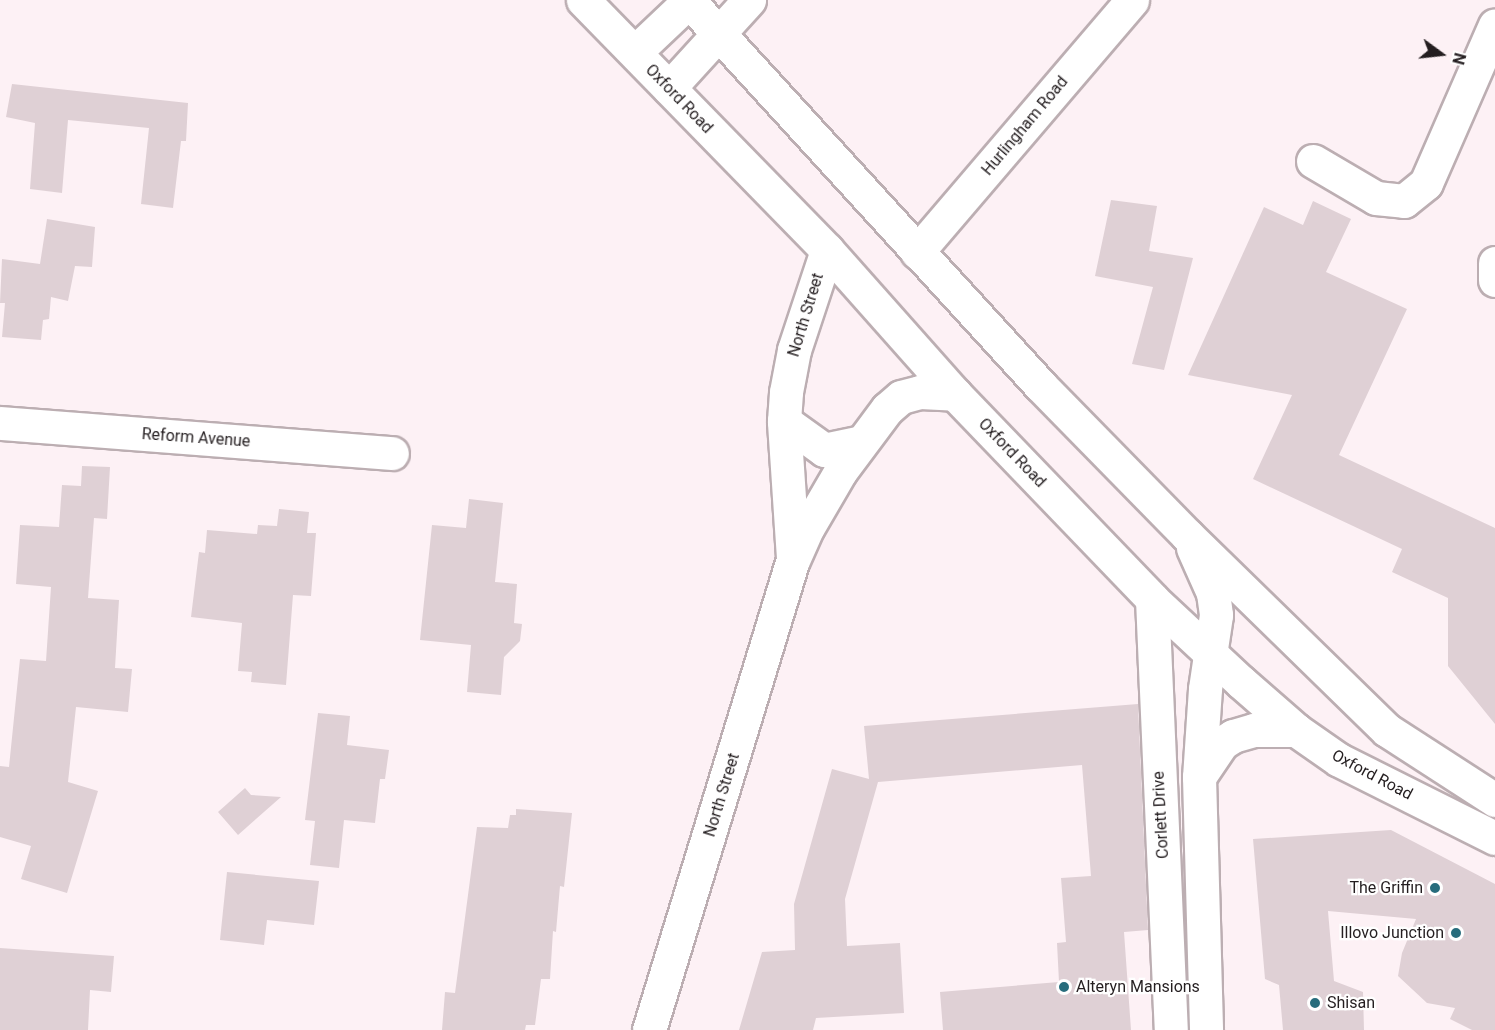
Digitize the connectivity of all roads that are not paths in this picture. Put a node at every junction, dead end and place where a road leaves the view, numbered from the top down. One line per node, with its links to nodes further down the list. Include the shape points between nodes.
1 (583, 0): 7 (main road, Oxford Road)
2 (689, 0): 6 (main road); 7 (main road)
3 (749, 0): 6 (main road)
4 (1132, 0): 11 (main road, Hurlingham Road)
5 (1495, 26): 9 (main road, via 1426,183 1404,201 1376,198)
6 (720, 35): 8 (main road); 11 (main road)
7 (634, 52): 8 (main road, Oxford Road)
8 (669, 88): 10 (main road, Oxford Road)
9 (1313, 161)
10 (827, 250): 14 (main road, Oxford Road); 15 (main road, North Street, via 794,350)
11 (917, 252): 19 (main road)
12 (1495, 263): 13 (main road)
13 (1495, 280)
14 (954, 394): 17 (main road, North Street, via 920,392 901,397); 21 (main road, Oxford Road)
15 (784, 421): 17 (main road, via 825,450); 20 (main road, North Street)
16 (0, 423): 18 (main road, Reform Avenue)
17 (861, 442): 20 (main road, North Street, via 840,472)
18 (392, 453)
19 (1187, 535): 22 (main road, via 1213,592 1216,615); 25 (main road, via 1387,730)
20 (794, 560): 27 (main road, North Street)
21 (1152, 599): 22 (main road, Oxford Road); 28 (main road, Corlett Drive)
22 (1210, 651): 23 (main road, Oxford Road); 24 (main road)
23 (1296, 730): 24 (main road, via 1254,730 1233,736 1222,743); 26 (main road, Oxford Road, via 1339,760)
24 (1199, 777): 29 (main road)
25 (1495, 800)
26 (1495, 837)
27 (649, 1030)
28 (1171, 1030)
29 (1206, 1030)

